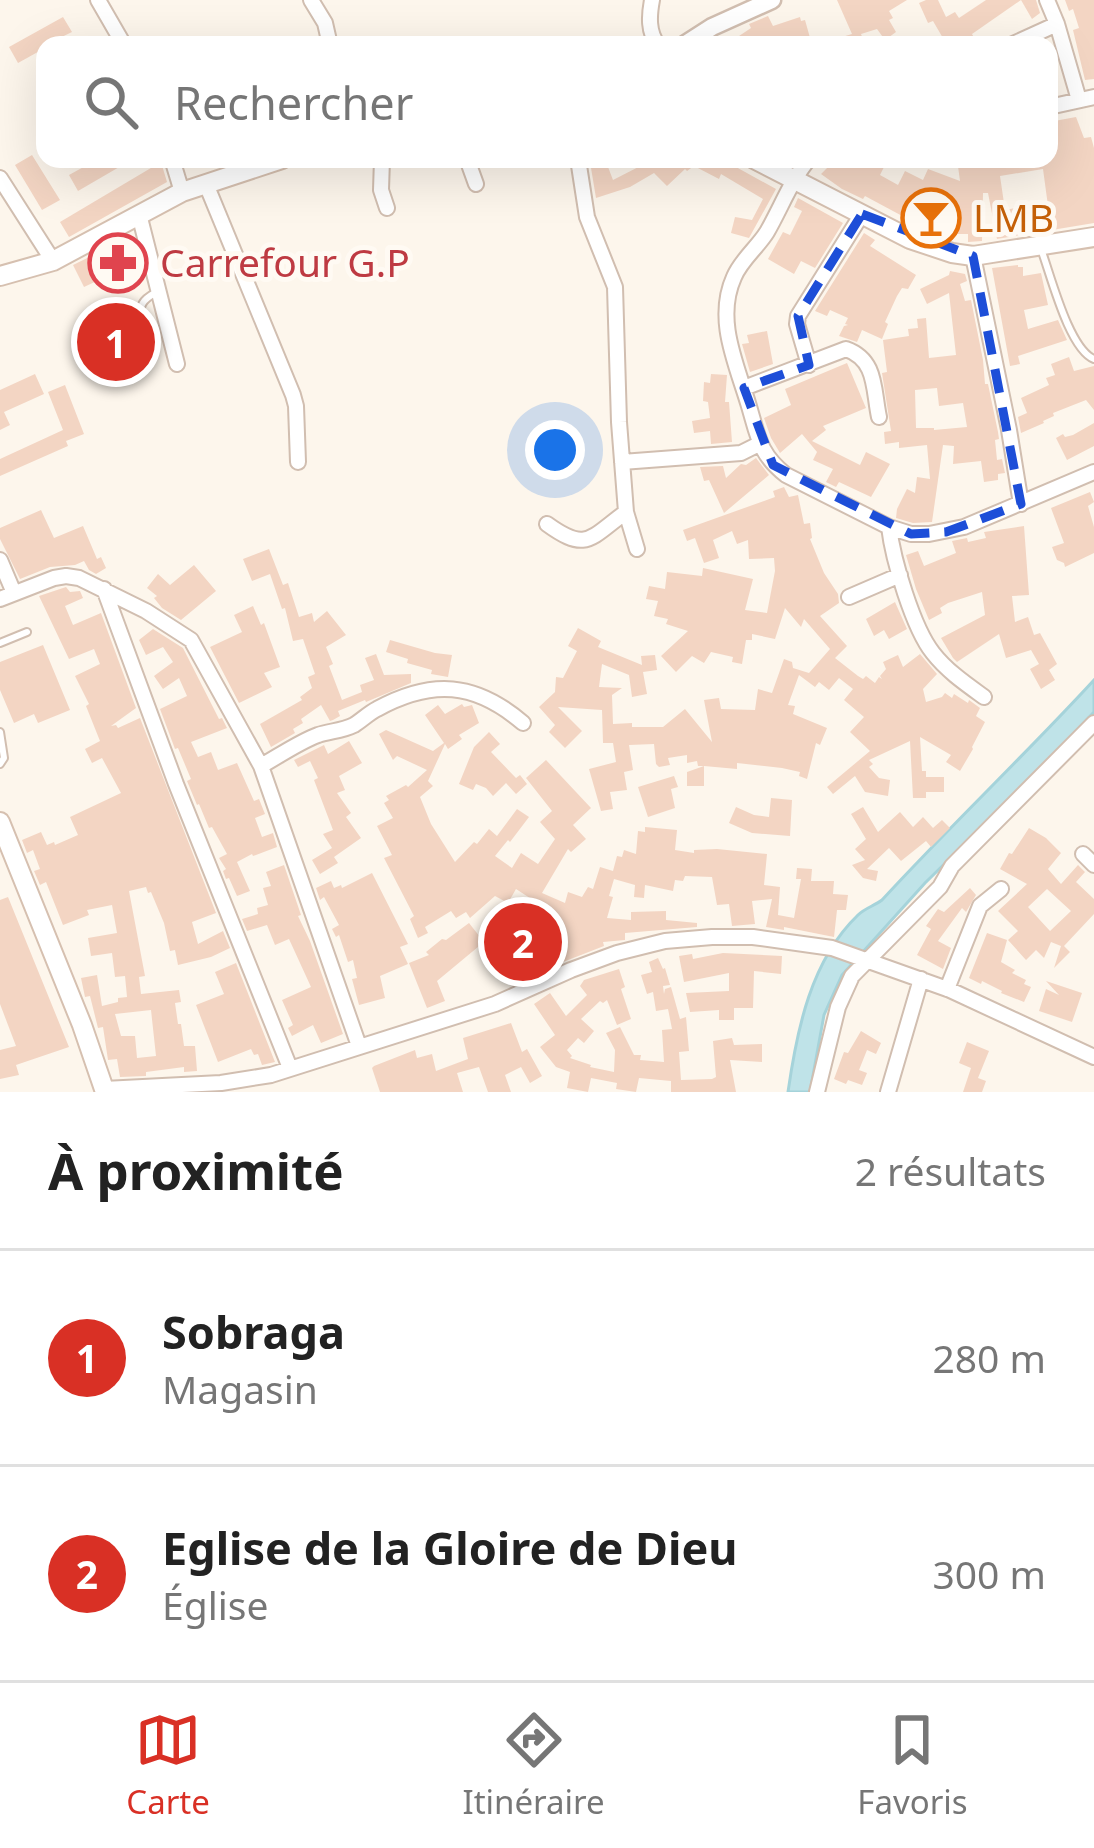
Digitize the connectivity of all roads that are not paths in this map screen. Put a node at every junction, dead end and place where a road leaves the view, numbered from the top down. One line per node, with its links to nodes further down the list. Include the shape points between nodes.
1 (98, 0): 7 (street)
2 (310, 0): 8 (street)
3 (652, 0): 9 (street)
4 (772, 0): 10 (street)
5 (1047, 0): 6 (street)
6 (1058, 24): 11 (street); 12 (street)
7 (119, 36)
8 (328, 36)
9 (652, 36)
10 (698, 36)
11 (1031, 36)
12 (1086, 99)
13 (175, 168): 24 (street)
14 (237, 168): 22 (main road)
15 (382, 168): 25 (street)
16 (470, 168): 23 (street)
17 (579, 168): 41 (street, via 587,217 615,287)
18 (772, 168): 21 (main road)
19 (802, 168): 21 (street)
20 (0, 178): 31 (street)
21 (795, 180): 27 (main road); 38 (street, via 732,280 726,325)
22 (206, 184): 24 (main road); 42 (street, via 293,395)
23 (476, 184)
24 (182, 192): 26 (main road)
25 (387, 208)
26 (139, 214): 31 (main road); 33 (street)
27 (862, 214): 30 (main road, via 931,248); 37 (street, via 798,316)
28 (1094, 237): 29 (main road)
29 (1040, 245): 30 (main road); 35 (lane, via 1072,338)
30 (974, 256): 44 (street)
31 (52, 262): 32 (main road)
32 (0, 275)
33 (158, 291): 34 (lane, via 144,299); 36 (street)
34 (140, 320)
35 (1094, 359)
36 (177, 364)
37 (808, 365): 38 (street); 39 (street, via 846,349 859,353)
38 (744, 388): 40 (street)
39 (878, 417)
40 (759, 444): 41 (street, via 740,453); 47 (street, via 786,475)
41 (622, 461): 45 (street)
42 (298, 462)
43 (1094, 472): 44 (street)
44 (1021, 505): 47 (street, via 946,532)
45 (626, 512): 46 (street, via 579,542); 48 (street)
46 (547, 524)
47 (889, 527): 50 (street)
48 (637, 550)
49 (0, 560): 52 (street)
50 (900, 575): 53 (street); 56 (street, via 926,643)
51 (104, 589): 52 (street, via 66,576); 61 (street, via 191,640); 69 (street)
52 (7, 596)
53 (849, 597)
54 (27, 632): 55 (lane)
55 (0, 643)
56 (984, 697)
57 (1094, 722): 64 (street)
58 (523, 723): 61 (street, via 481,696 431,689)
59 (0, 732): 60 (lane)
60 (0, 764)
61 (261, 766): 67 (street)
62 (0, 822): 70 (main road)
63 (1000, 889): 66 (street, via 980,906)
64 (862, 959): 65 (street); 67 (street, via 753,938 665,941); 71 (street, via 838,1007)
65 (921, 979): 66 (street); 72 (street)
66 (947, 989): 68 (street)
67 (359, 1046): 69 (street)
68 (1094, 1057)
69 (290, 1069): 70 (street)
70 (104, 1091)
71 (817, 1092)
72 (887, 1092)

